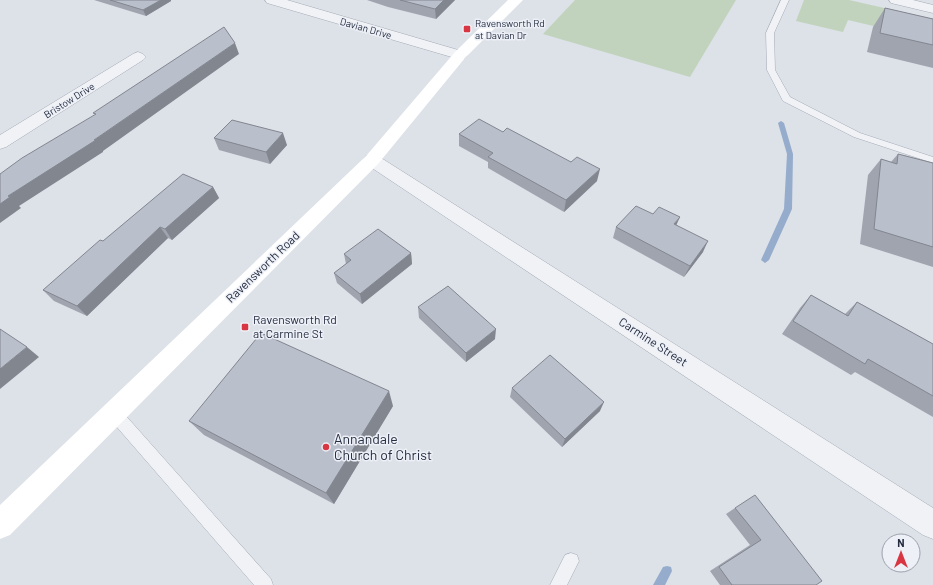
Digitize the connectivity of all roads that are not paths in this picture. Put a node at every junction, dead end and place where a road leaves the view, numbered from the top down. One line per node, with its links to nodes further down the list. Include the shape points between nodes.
1 (272, 0): 6 (street, Davian Drive)
2 (516, 0): 6 (main road, Ravensworth Road)
3 (786, 0): 10 (lane, via 770,33 771,70 786,99 857,135)
4 (896, 0): 5 (street)
5 (933, 9)
6 (460, 55): 9 (main road, Ravensworth Road)
7 (138, 57): 8 (street, Bristow Drive)
8 (0, 143)
9 (372, 160): 11 (main road, Ravensworth Road); 13 (street, Carmine Street)
10 (933, 160)
11 (114, 413): 12 (main road, Ravensworth Road); 15 (lane)
12 (0, 525)
13 (933, 525)
14 (571, 561): 16 (lane)
15 (265, 585)
16 (558, 585)

